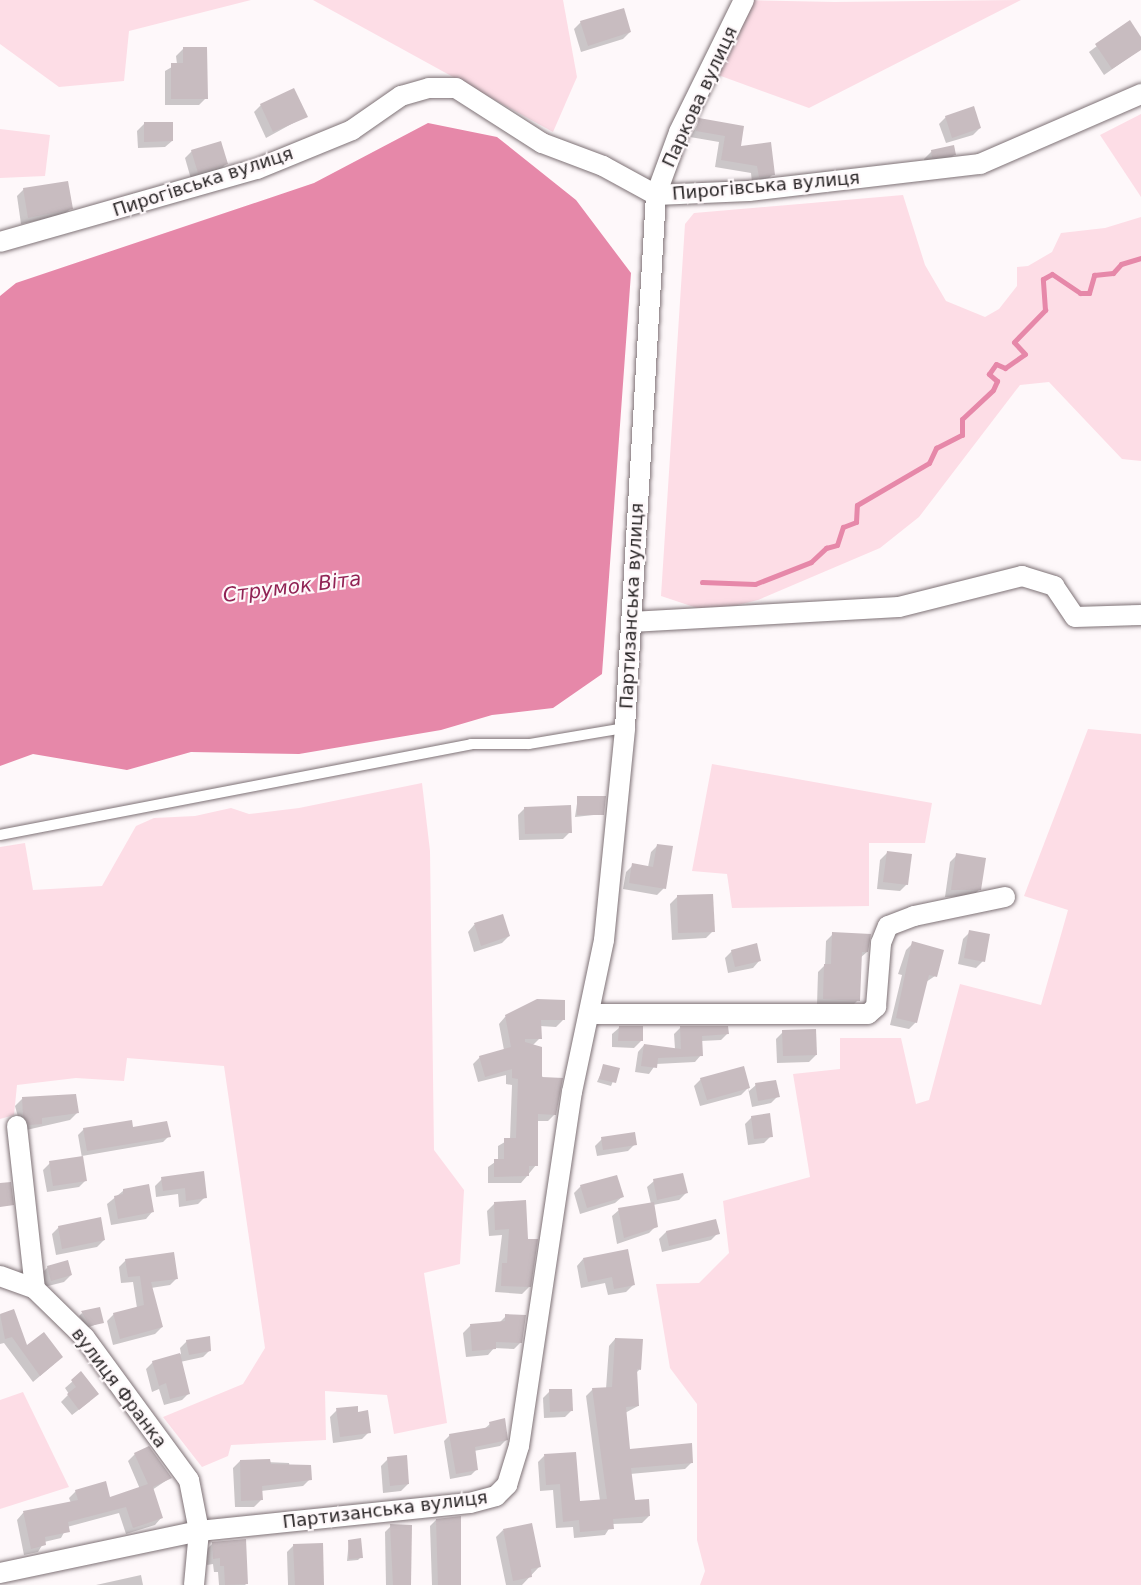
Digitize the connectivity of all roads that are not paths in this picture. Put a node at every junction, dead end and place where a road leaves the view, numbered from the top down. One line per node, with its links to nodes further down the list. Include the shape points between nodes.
1 (744, 0): 3 (street, Паркова вулиця, via 679,132)
2 (1141, 94): 3 (street, Пирогівська вулиця, via 980,164 748,191)
3 (656, 195): 4 (street, Пирогівська вулиця, via 603,166 542,143 456,88 429,88 401,96 352,130 257,169); 6 (street, Партизанська вулиця)
4 (0, 242)
5 (1141, 615): 6 (street, via 1075,617 1054,586 1022,576 899,608)
6 (631, 622): 7 (street, Партизанська вулиця)
7 (625, 728): 8 (lane, via 529,744 471,744); 10 (street, Партизанська вулиця, via 604,940)
8 (0, 835)
9 (1005, 897): 10 (street, via 914,916 888,926 881,943 876,1007 868,1014)
10 (589, 1014): 14 (street, Партизанська вулиця, via 572,1092 519,1446 507,1485 496,1496 470,1503)
11 (17, 1126): 13 (street)
12 (0, 1276): 13 (street, вулиця Франка)
13 (35, 1289): 14 (street, вулиця Франка, via 85,1338 189,1480)
14 (199, 1531): 15 (street, Партизанська вулиця); 16 (street, вулиця Франка)
15 (0, 1573)
16 (194, 1585)

